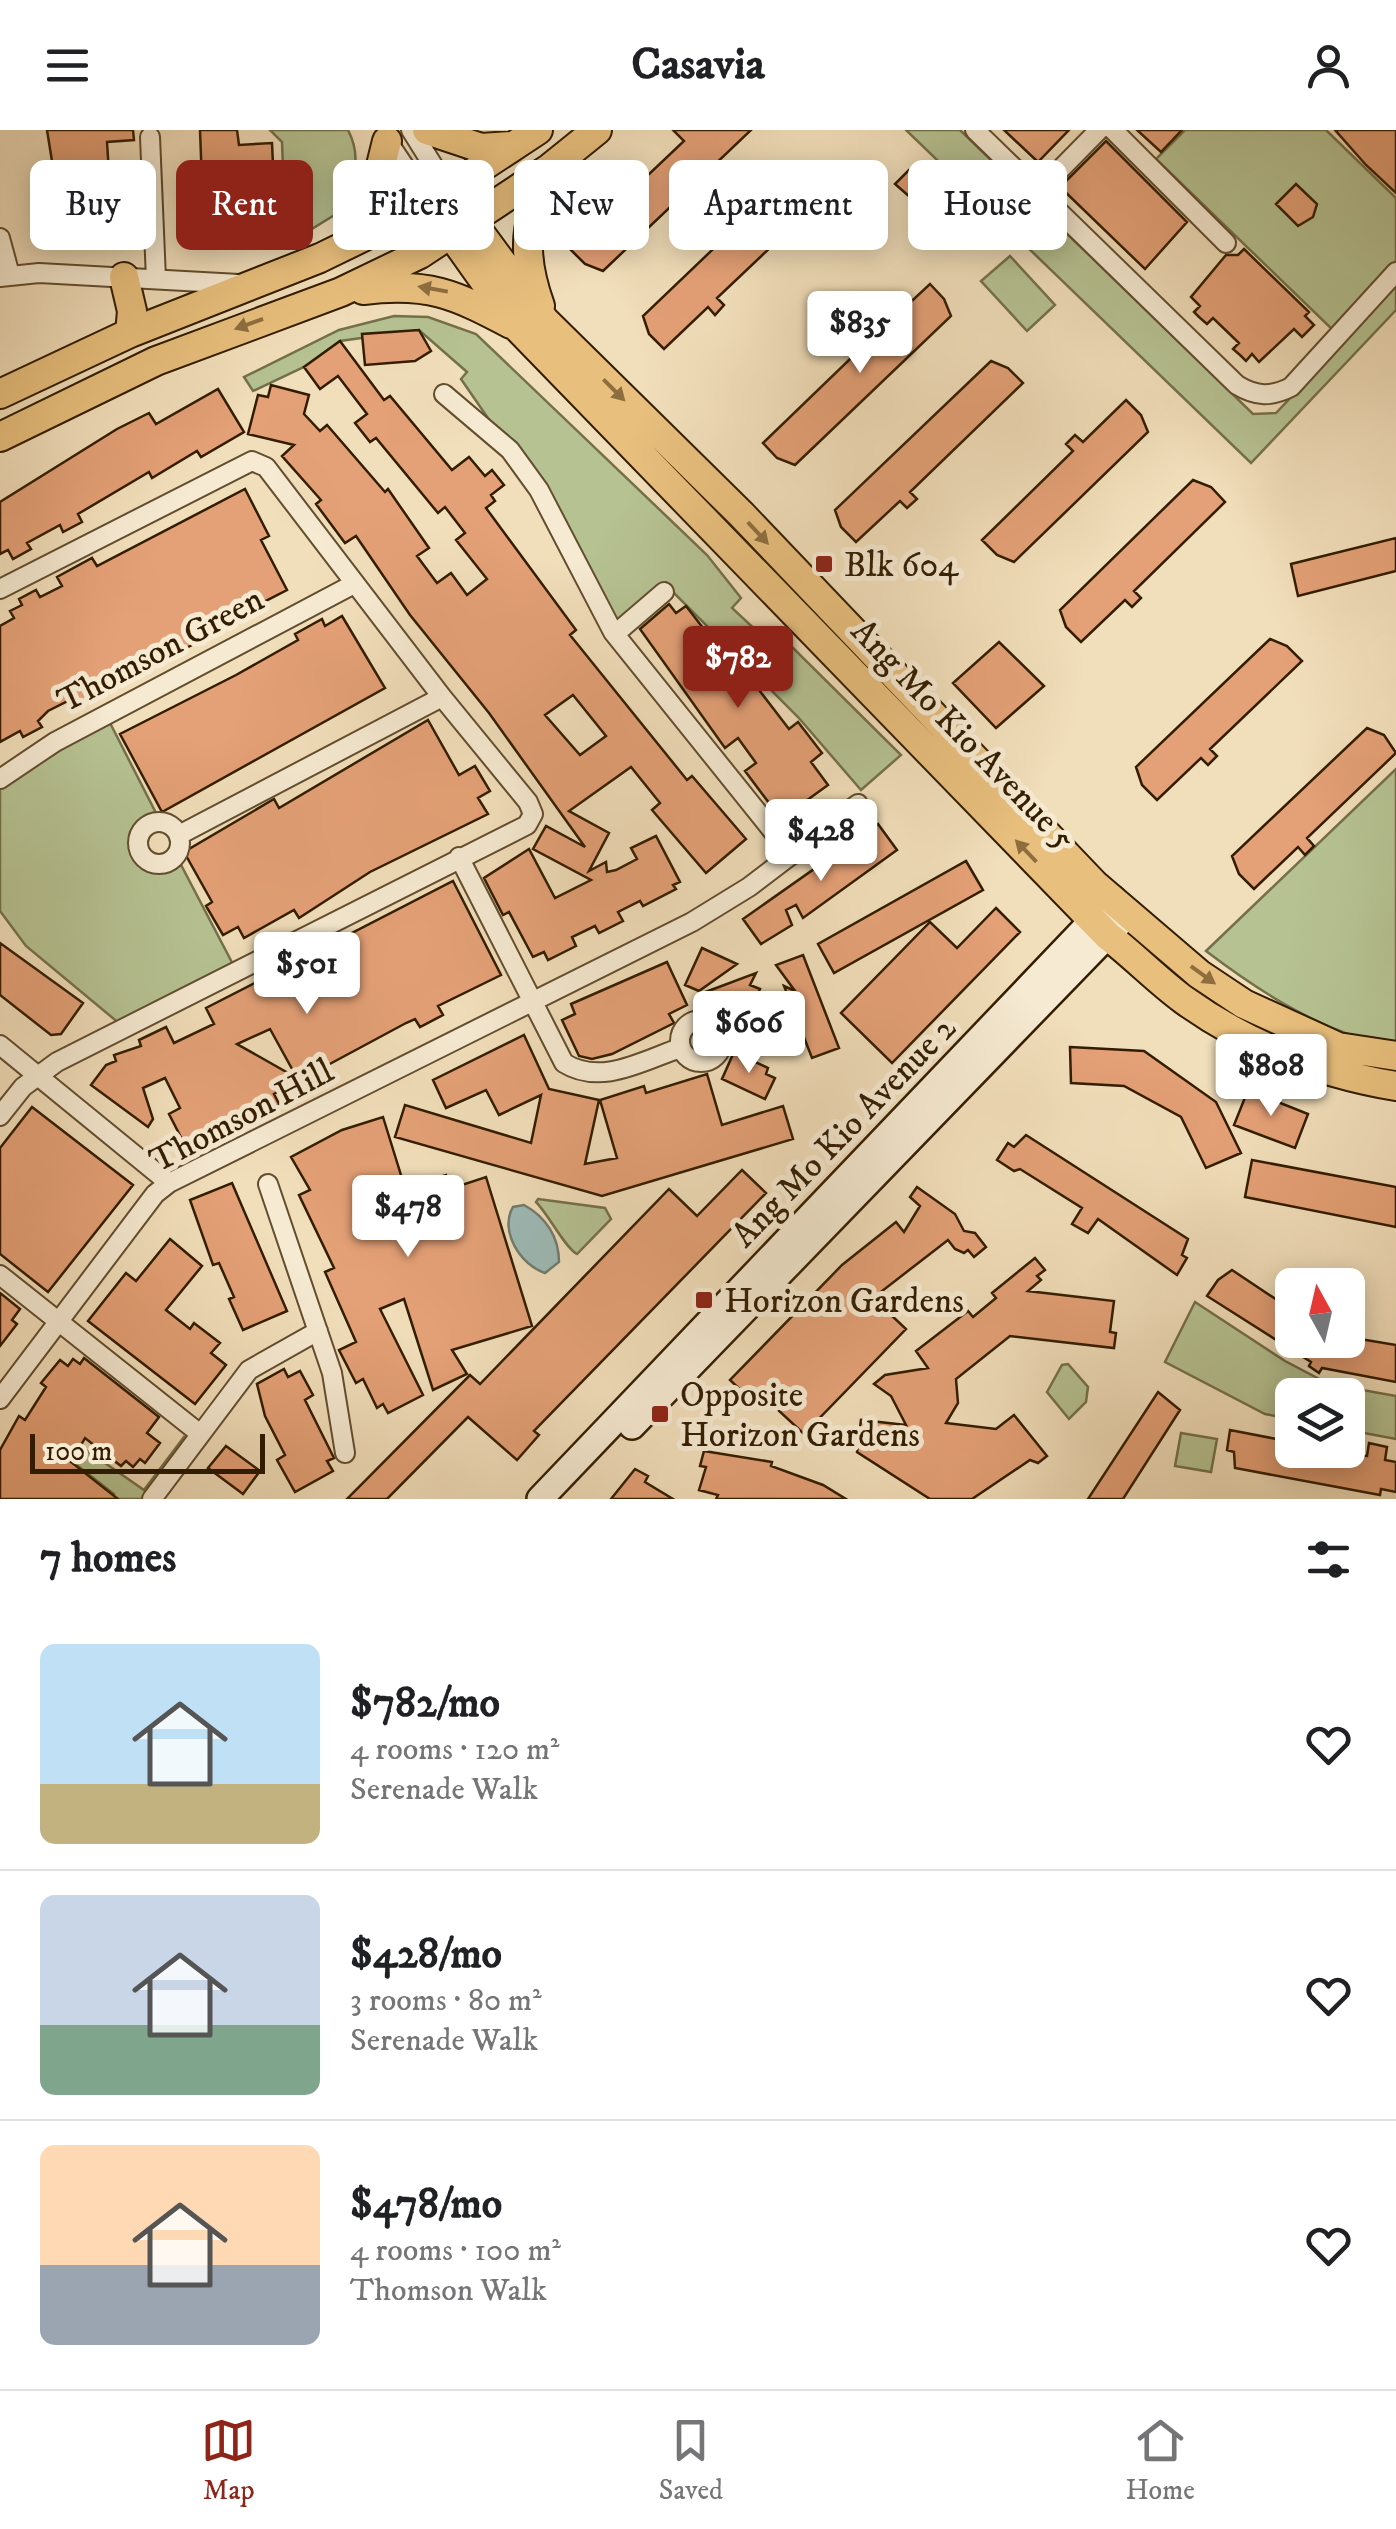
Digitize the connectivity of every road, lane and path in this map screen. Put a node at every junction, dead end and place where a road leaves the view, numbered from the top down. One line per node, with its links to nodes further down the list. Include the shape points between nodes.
1 (427, 130): 9 (main road, via 482,148)
2 (538, 130): 9 (main road)
3 (596, 130): 14 (main road)
4 (975, 130): 15 (street)
5 (1099, 130): 16 (street)
6 (1113, 130): 19 (street)
7 (393, 134): 10 (main road); 11 (street); 12 (street)
8 (150, 136): 28 (street)
9 (514, 146): 13 (main road)
10 (385, 160)
11 (412, 160)
12 (412, 160)
13 (493, 160)
14 (560, 160)
15 (1005, 160)
16 (1067, 163)
17 (1067, 220): 25 (street, via 1253,394 1272,396 1297,382)
18 (0, 238): 26 (street)
19 (1226, 243)
20 (334, 250): 29 (main road)
21 (419, 250): 30 (main road)
22 (472, 250): 32 (main road, Ang Mo Kio Avenue 5)
23 (479, 250): 31 (main road, Ang Mo Kio Avenue 5)
24 (528, 250): 31 (main road)
25 (1396, 272)
26 (5, 276): 27 (street)
27 (124, 278): 28 (street); 33 (main road)
28 (156, 279): 29 (street)
29 (254, 284): 33 (main road)
30 (342, 292): 32 (main road, one-way to 30, via 440,290 406,285); 36 (main road, one-way to 36, via 156,361)
31 (545, 321): 47 (main road, Ang Mo Kio Avenue 5, one-way to 47)
32 (517, 327): 48 (main road, Ang Mo Kio Avenue 5, one-way to 32)
33 (130, 333): 34 (main road)
34 (0, 394)
35 (444, 394): 40 (street, via 510,450 539,490)
36 (0, 437)
37 (354, 584): 38 (street, via 266,467 252,460); 41 (street); 42 (street, Thomson Green, via 55,742)
38 (0, 589)
39 (664, 592): 40 (street)
40 (615, 634): 45 (street)
41 (442, 697): 44 (street); 46 (street, via 533,814 527,825)
42 (0, 779)
43 (858, 804): 45 (street, Thomson Hill)
44 (178, 836)
45 (792, 856): 49 (street, Thomson Hill, via 692,922)
46 (459, 857): 49 (street); 53 (street)
47 (1121, 906): 48 (main road, Ang Mo Kio Avenue 2); 52 (main road, Ang Mo Kio Avenue 5, one-way to 52, via 1199,974 1283,1025 1338,1047)
48 (1101, 928): 54 (main road, Ang Mo Kio Avenue 5, via 1183,1000 1237,1032 1344,1078); 56 (main road, Ang Mo Kio Avenue 2)
49 (534, 1004): 51 (street, via 564,1063 578,1072 599,1075); 57 (street, Thomson Hill)
50 (0, 1045): 53 (street)
51 (680, 1048)
52 (1396, 1056)
53 (36, 1075): 55 (street); 57 (street)
54 (1396, 1086)
55 (0, 1116)
56 (905, 1131): 66 (main road, Ang Mo Kio Avenue 2); 67 (main road, Ang Mo Kio Avenue 2)
57 (169, 1183): 60 (street, Thomson Hill)
58 (268, 1184): 61 (street)
59 (0, 1275): 60 (street)
60 (57, 1319): 62 (street, Thomson Hill); 63 (street)
61 (318, 1331): 63 (street, via 249,1370); 64 (street, via 344,1422)
62 (0, 1398)
63 (199, 1432): 65 (street)
64 (345, 1453)
65 (152, 1499)
66 (540, 1499)
67 (564, 1499)

